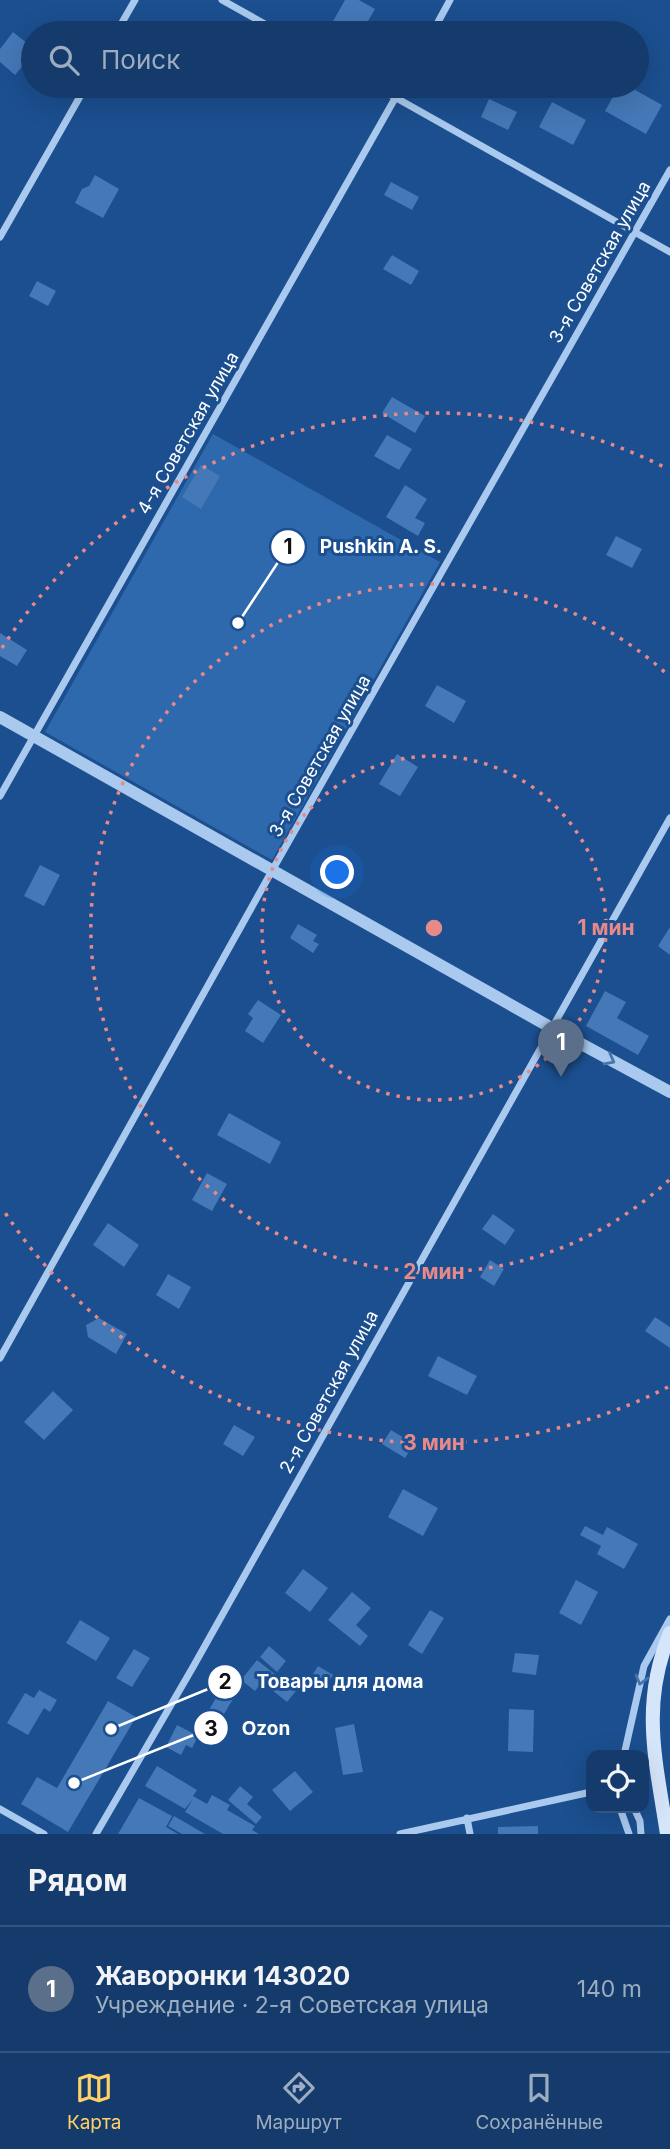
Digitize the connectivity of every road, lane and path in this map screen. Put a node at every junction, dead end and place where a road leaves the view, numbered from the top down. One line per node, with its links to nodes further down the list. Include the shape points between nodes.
1 (135, 0): 4 (street)
2 (222, 0): 5 (street)
3 (450, 0): 6 (street)
4 (123, 21)
5 (260, 21)
6 (439, 21)
7 (79, 98): 12 (street)
8 (395, 98): 15 (street, 4-я Советская улица)
9 (398, 98): 11 (street)
10 (670, 170): 11 (street, 3-я Советская улица)
11 (635, 232): 13 (street); 18 (street, 3-я Советская улица)
12 (0, 237)
13 (670, 252)
14 (0, 717): 15 (street)
15 (34, 736): 16 (street, 4-я Советская улица); 18 (street)
16 (0, 796)
17 (670, 818): 19 (street, 2-я Советская улица)
18 (274, 869): 19 (street); 21 (street, 3-я Советская улица)
19 (550, 1027): 20 (street, one-way to 20); 31 (street, 2-я Советская улица)
20 (670, 1092)
21 (0, 1358)
22 (670, 1619): 24 (street, one-way to 24, via 645,1666)
23 (670, 1633): 36 (main road, via 652,1705)
24 (625, 1750)
25 (586, 1793): 29 (street)
26 (0, 1809): 30 (street)
27 (622, 1813): 34 (street)
28 (636, 1813): 35 (street)
29 (467, 1818): 32 (street); 33 (street)
30 (44, 1834)
31 (96, 1834)
32 (400, 1834)
33 (470, 1834)
34 (629, 1834)
35 (641, 1834)
36 (667, 1834)

